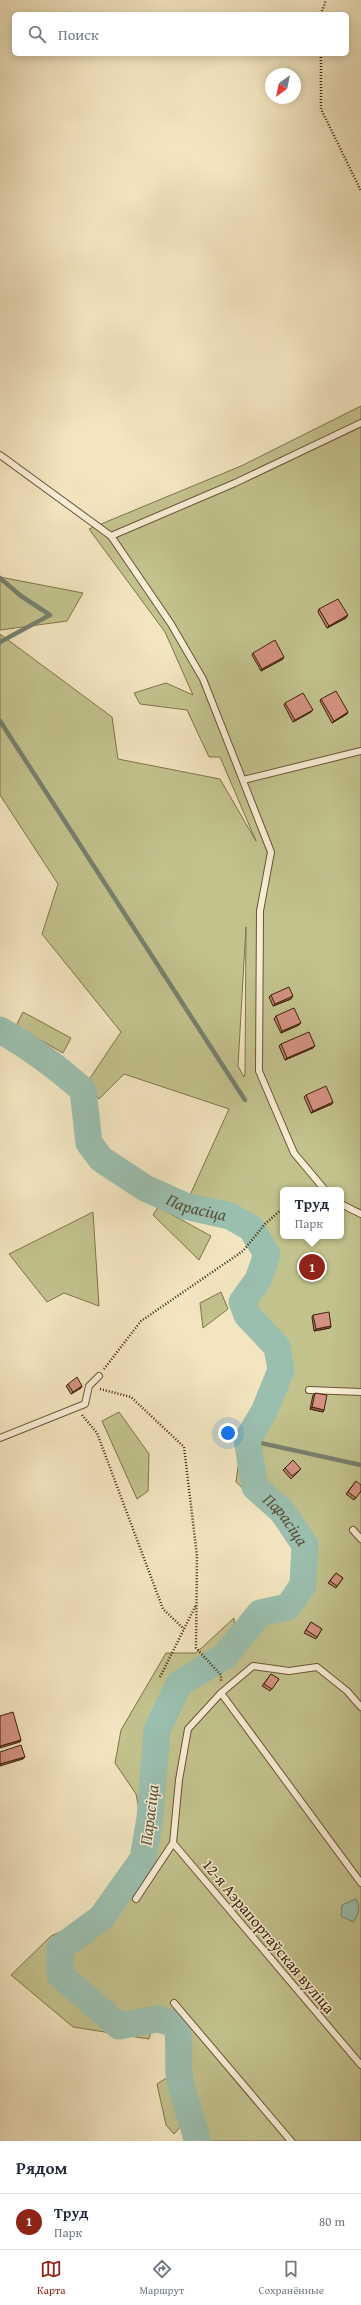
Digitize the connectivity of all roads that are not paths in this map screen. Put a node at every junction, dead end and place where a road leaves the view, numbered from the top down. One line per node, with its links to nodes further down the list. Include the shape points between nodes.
1 (361, 423): 3 (lane, via 235,483)
2 (0, 455): 3 (lane)
3 (110, 536): 5 (lane, via 171,624 203,679)
4 (361, 751): 5 (lane)
5 (244, 780): 6 (lane, via 271,852 260,911 259,1071 294,1153)
6 (322, 1187)
7 (344, 1206): 8 (lane)
8 (361, 1214)
9 (99, 1376): 12 (lane, via 89,1386 85,1404)
10 (309, 1390): 11 (lane)
11 (361, 1392)
12 (0, 1438)
13 (353, 1530): 14 (lane)
14 (361, 1538)
15 (222, 1693): 16 (lane, via 253,1666 289,1671 316,1667 347,1690); 17 (lane, via 188,1729 179,1780); 18 (lane)
16 (361, 1707)
17 (174, 1843): 19 (lane); 21 (lane, 12-я Аэрапортаўская вуліца)
18 (361, 1883)
19 (136, 1899)
20 (174, 2003): 22 (lane)
21 (361, 2065)
22 (291, 2141)

